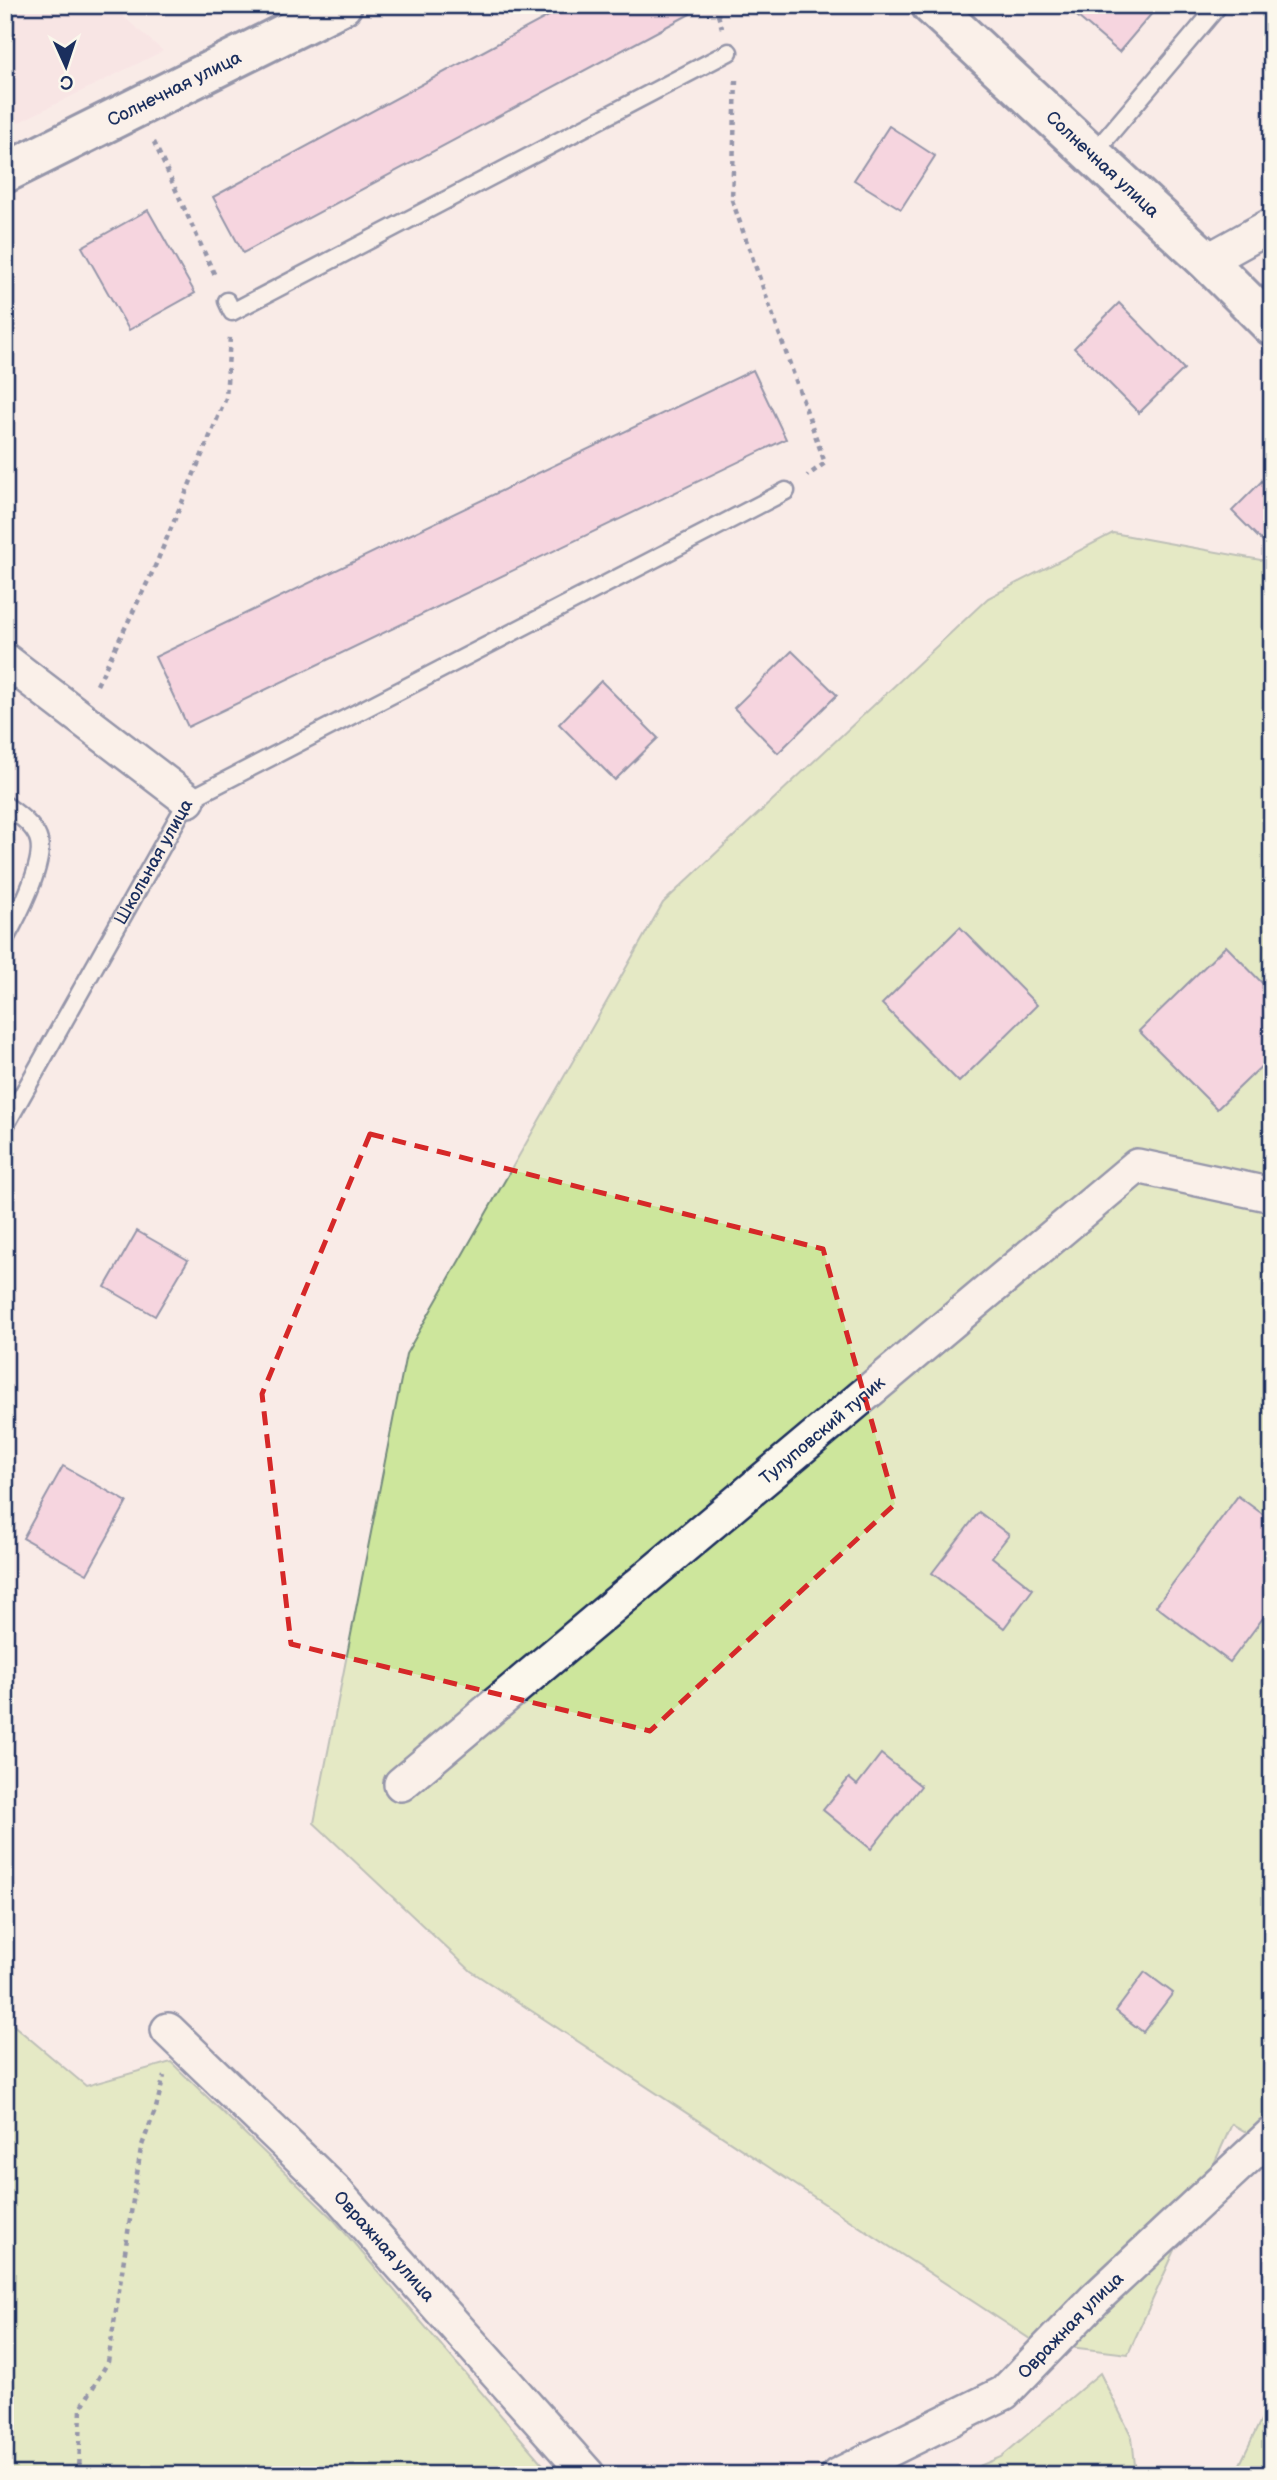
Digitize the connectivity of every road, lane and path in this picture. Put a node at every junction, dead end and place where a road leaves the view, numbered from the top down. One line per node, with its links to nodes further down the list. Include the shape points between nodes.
1 (342, 5): 6 (street, Солнечная улица)
2 (715, 5): 5 (path)
3 (930, 5): 7 (street, Солнечная улица)
4 (1219, 5): 7 (lane)
5 (729, 52): 11 (lane); 13 (path, via 736,75 732,200 825,463)
6 (138, 107): 8 (street, Солнечная улица); 11 (path)
7 (1092, 155): 10 (street, Солнечная улица)
8 (5, 173)
9 (1272, 225): 10 (street)
10 (1207, 261): 12 (street, Солнечная улица)
11 (229, 307): 15 (path, via 226,398 153,571)
12 (1272, 326)
13 (786, 491): 16 (lane)
14 (10, 672): 15 (street, Школьная улица)
15 (80, 717): 16 (street, Школьная улица)
16 (188, 800): 19 (lane, Школьная улица)
17 (5, 805): 18 (lane, via 39,839 40,858)
18 (5, 939)
19 (5, 1126)
20 (1272, 1195): 21 (street, Тулуповский тупик, via 1138,1166)
21 (401, 1784)
22 (171, 2033): 24 (path, via 156,2108 141,2148 108,2362 81,2408); 25 (street, Овражная улица, via 336,2192)
23 (1272, 2134): 26 (street, Овражная улица, via 1095,2299 1004,2393)
24 (79, 2475)
25 (588, 2475)
26 (838, 2475)

